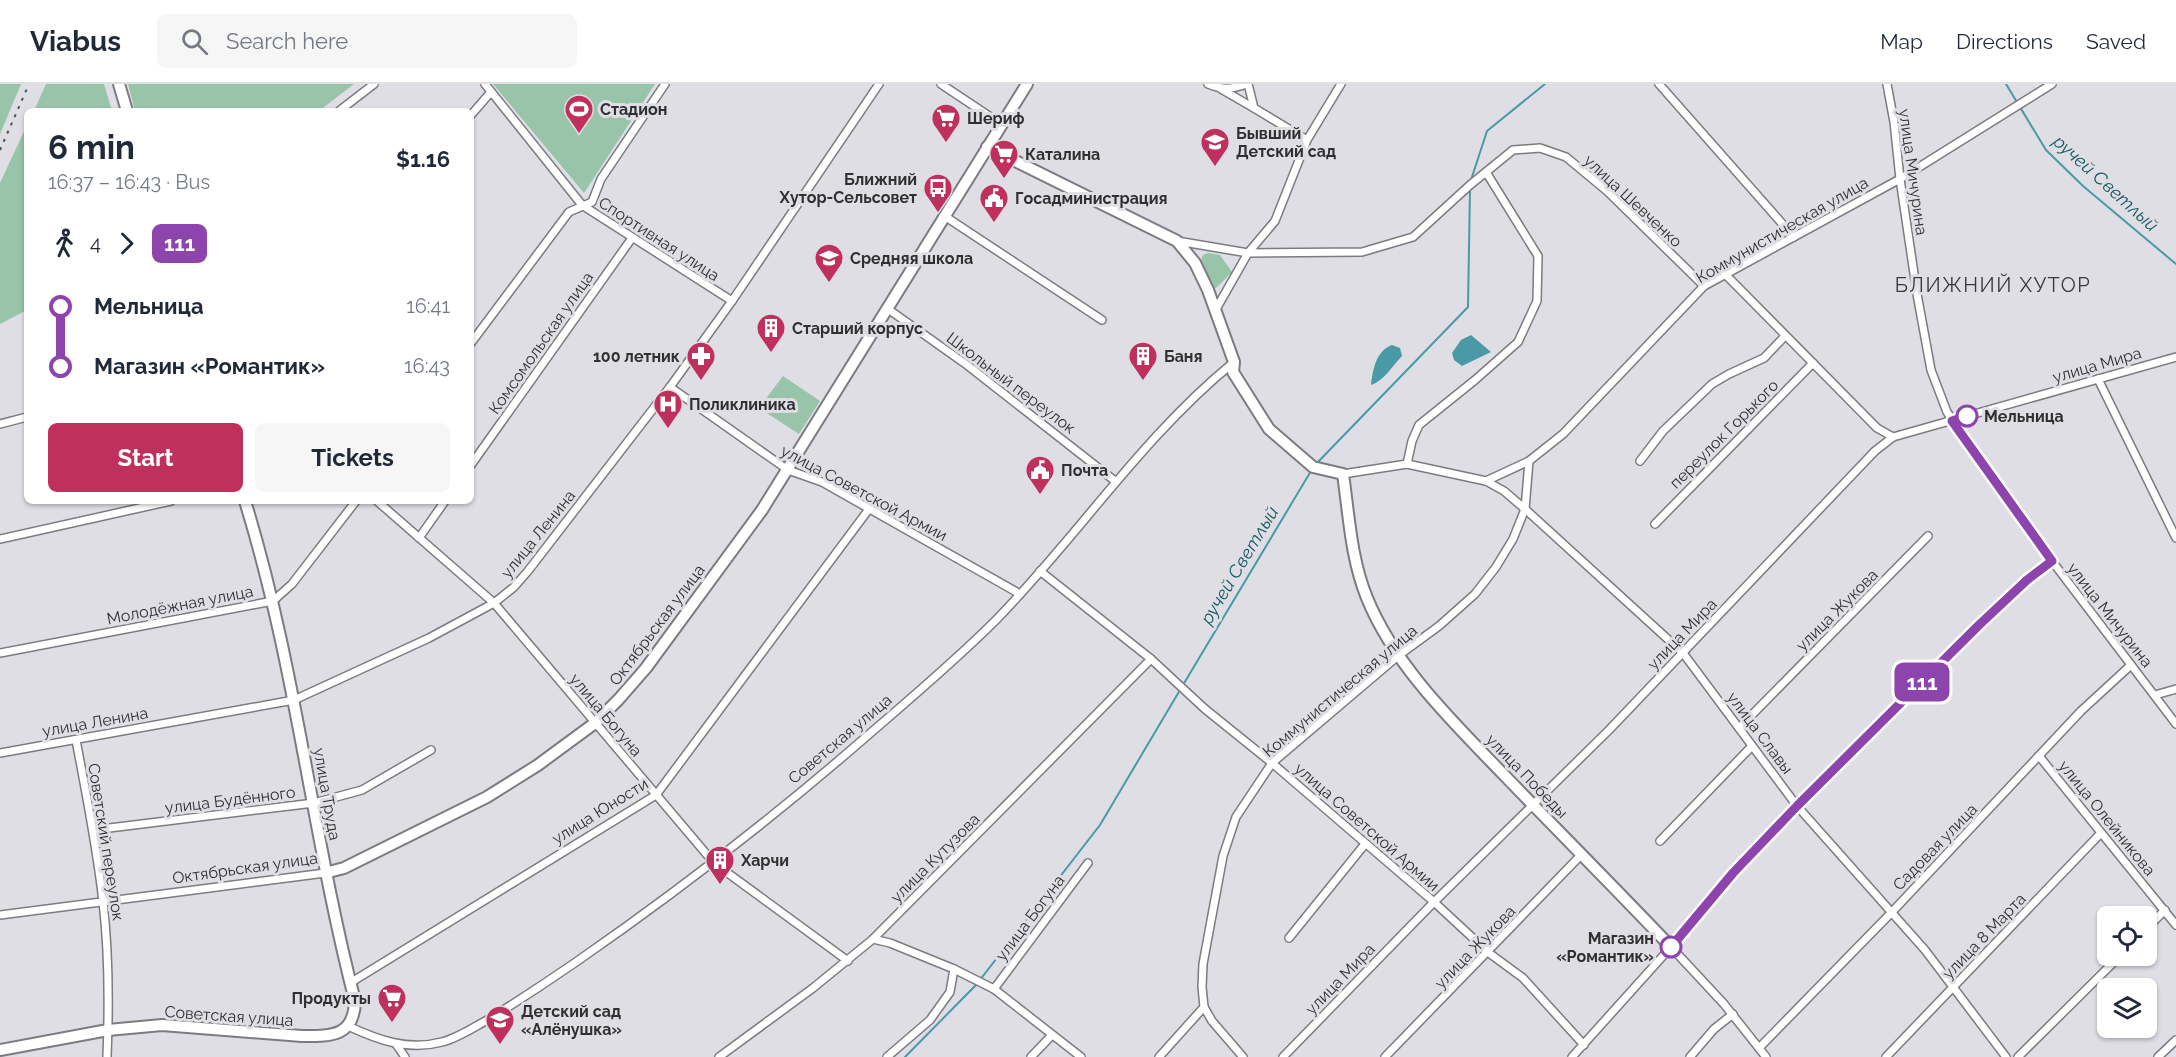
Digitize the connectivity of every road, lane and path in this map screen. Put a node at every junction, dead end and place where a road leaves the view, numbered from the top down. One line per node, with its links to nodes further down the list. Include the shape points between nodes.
1 (119, 84): 16 (street)
2 (374, 84): 17 (street)
3 (485, 84): 15 (street, Спортивная улица)
4 (665, 84): 25 (street, via 601,179 592,202)
5 (879, 84): 33 (street, улица Ленина)
6 (941, 84): 20 (street)
7 (1027, 84): 20 (street, Октябрьская улица)
8 (1208, 84): 14 (street)
9 (1247, 84): 14 (street); 18 (street)
10 (1341, 84): 21 (street)
11 (1659, 84): 27 (street)
12 (1887, 84): 24 (street, улица Мичурина)
13 (2052, 84): 24 (street, Коммунистическая улица)
14 (1221, 89): 18 (street)
15 (491, 92): 19 (street); 25 (street, Спортивная улица)
16 (126, 108)
17 (343, 108)
18 (1254, 108): 21 (street)
19 (474, 112)
20 (1001, 124): 22 (street, Октябрьская улица)
21 (1307, 140): 30 (street, via 1275,221)
22 (987, 147): 26 (street, Октябрьская улица); 29 (street)
23 (1486, 172): 30 (street, улица Шевченко, via 1413,237 1362,252); 32 (street, улица Шевченко, via 1513,150 1540,148 1566,157 1607,191); 51 (street, via 1538,256 1537,301 1518,342 1419,425)
24 (1900, 179): 27 (street, Коммунистическая улица); 45 (street, улица Мичурина, via 1931,370)
25 (582, 205): 28 (street, Спортивная улица); 38 (street, via 569,212)
26 (946, 217): 34 (street, Октябрьская улица); 36 (street)
27 (1794, 237): 31 (street, Коммунистическая улица)
28 (632, 238): 33 (street, Спортивная улица); 48 (street, Комсомольская улица)
29 (1176, 241): 30 (street); 35 (street, via 1195,263)
30 (1248, 253): 35 (street)
31 (1725, 274): 32 (street, Коммунистическая улица); 37 (street)
32 (1704, 286): 49 (street, Коммунистическая улица, via 1563,434)
33 (732, 301): 43 (street, улица Ленина)
34 (888, 309): 52 (street, Октябрьская улица); 54 (street, Школьный переулок, via 967,365)
35 (1215, 311): 40 (street)
36 (1102, 320)
37 (1785, 336): 41 (street); 50 (street, via 1764,358 1712,384 1663,431)
38 (474, 339)
39 (2176, 357): 42 (street, улица Мира)
40 (1234, 362): 53 (street, via 1233,372 1269,429 1313,467); 54 (street, Советская улица, via 1196,394)
41 (1813, 363): 47 (street, via 1877,428); 63 (street, переулок Горького)
42 (2098, 379): 45 (street, улица Мира); 66 (street)
43 (670, 387): 52 (street, улица Советской Армии); 72 (street, улица Ленина, via 528,571)
44 (24, 418): 46 (street)
45 (1952, 421): 47 (street, улица Мира); 68 (street, улица Мичурина)
46 (0, 424)
47 (1893, 437): 73 (street, улица Мира, via 1875,451)
48 (474, 461)
49 (1529, 461): 55 (street, Коммунистическая улица); 62 (street, Коммунистическая улица)
50 (1640, 461)
51 (1407, 464): 53 (street); 55 (street)
52 (788, 470): 61 (street, улица Советской Армии, via 822,482); 81 (street, Октябрьская улица, via 646,668)
53 (1343, 474): 75 (street, улица Победы, via 1354,557 1368,599)
54 (1115, 481): 69 (street, Советская улица)
55 (1486, 481): 62 (street, улица Славы)
56 (158, 504): 67 (street)
57 (246, 504): 71 (street, улица Труда)
58 (354, 504): 71 (street, Молодёжная улица, via 292,584)
59 (380, 504): 65 (street, улица Богуна)
60 (443, 504): 65 (street)
61 (869, 509): 70 (street, улица Советской Армии); 90 (street, улица Юности)
62 (1525, 509): 73 (street, улица Славы); 75 (street, Коммунистическая улица, via 1513,539 1476,594)
63 (1655, 524)
64 (1928, 536): 83 (street, улица Жукова)
65 (419, 538): 72 (street, улица Богуна)
66 (2176, 538)
67 (0, 539)
68 (2052, 561): 77 (street, улица Мичурина); 93 (street, via 1987,618)
69 (1041, 571): 70 (street, Советская улица); 76 (street, улица Советской Армии)
70 (1020, 594): 99 (street, Советская улица, via 950,665)
71 (273, 601): 74 (street, Молодёжная улица); 80 (street, улица Труда)
72 (494, 603): 80 (street, улица Ленина, via 429,638); 81 (street, улица Богуна)
73 (1683, 652): 83 (street, улица Славы); 92 (street, улица Мира)
74 (0, 653)
75 (1398, 656): 89 (street, Коммунистическая улица); 92 (street, улица Победы)
76 (1151, 659): 89 (street, улица Советской Армии, via 1205,709); 110 (street, улица Кутузова)
77 (2132, 665): 79 (street, улица Мичурина); 88 (street, Садовая улица)
78 (2176, 689): 79 (street)
79 (2155, 695): 82 (street, улица Мичурина)
80 (294, 700): 84 (street, улица Ленина); 91 (street, улица Труда)
81 (595, 723): 90 (street, улица Богуна); 101 (street, Октябрьская улица, via 487,797 344,868)
82 (2176, 724)
83 (1739, 728): 85 (street, улица Славы)
84 (76, 740): 87 (street, улица Ленина); 94 (street, Советский переулок)
85 (1752, 746): 93 (street, улица Славы); 96 (street)
86 (431, 750): 91 (street, улица Будённого, via 362,790)
87 (0, 753)
88 (2039, 756): 95 (street, улица Олейникова); 105 (street, Садовая улица)
89 (1272, 762): 97 (street, улица Советской Армии); 119 (street, Коммунистическая улица, via 1236,817 1223,856 1203,964)
90 (656, 795): 99 (street, улица Богуна); 116 (street, улица Юности)
91 (314, 803): 94 (street, улица Будённого); 101 (street, улица Труда)
92 (1534, 806): 98 (street, улица Победы); 103 (street, улица Мира)
93 (1797, 806): 105 (street, улица Славы); 111 (street, via 1733,873)
94 (93, 830): 102 (street, Советский переулок)
95 (2101, 833): 104 (street, улица Олейникова); 117 (street, улица 8 Марта)
96 (1659, 841)
97 (1365, 844): 103 (street, улица Советской Армии); 109 (street)
98 (1582, 854): 111 (street, улица Победы); 112 (street, улица Жукова)
99 (714, 863): 113 (street, улица Богуна); 125 (street, Советская улица, via 530,994 476,1026 445,1041 417,1046)
100 (1088, 863): 118 (street, улица Богуна)
101 (325, 873): 102 (street, Октябрьская улица); 116 (street, улица Труда)
102 (104, 902): 106 (street, Октябрьская улица); 122 (street, Советский переулок)
103 (1434, 902): 112 (street, улица Советской Армии); 137 (street, улица Мира)
104 (2165, 910): 107 (street); 108 (street, улица Олейникова)
105 (1892, 912): 117 (street, улица Славы); 127 (street, Садовая улица)
106 (0, 915)
107 (2157, 918)
108 (2176, 925)
109 (1289, 938)
110 (873, 939): 113 (street, улица Кутузова); 115 (street)
111 (1671, 947): 120 (street, улица Победы); 126 (street)
112 (1489, 953): 126 (street, улица Советской Армии, via 1523,978); 138 (street, улица Жукова)
113 (848, 961): 131 (street, улица Кутузова)
114 (2110, 966): 144 (street)
115 (954, 969): 118 (street); 132 (street, via 950,992 930,1020)
116 (350, 982): 121 (street, улица Труда, via 355,1001)
117 (1953, 988): 142 (street, улица 8 Марта); 143 (street, улица Славы)
118 (994, 989): 123 (street)
119 (1204, 1007): 135 (street); 136 (street)
120 (1732, 1014): 127 (street, улица Победы); 140 (street)
121 (348, 1026): 122 (street, Советская улица, via 325,1036 181,1025); 125 (street)
122 (108, 1030): 128 (street, Советская улица); 129 (street, Советский переулок)
123 (1052, 1035): 133 (street); 134 (street)
124 (2176, 1040): 145 (street)
125 (396, 1044): 130 (street)
126 (1584, 1045): 139 (street)
127 (1759, 1047): 141 (street, улица Победы)
128 (0, 1050)
129 (107, 1057)
130 (405, 1057)
131 (719, 1057)
132 (887, 1057)
133 (1031, 1057)
134 (1081, 1057)
135 (1159, 1057)
136 (1243, 1057)
137 (1283, 1057)
138 (1385, 1057)
139 (1572, 1057)
140 (1690, 1057)
141 (1766, 1057)
142 (1886, 1057)
143 (2006, 1057)
144 (2018, 1057)
145 (2158, 1057)

